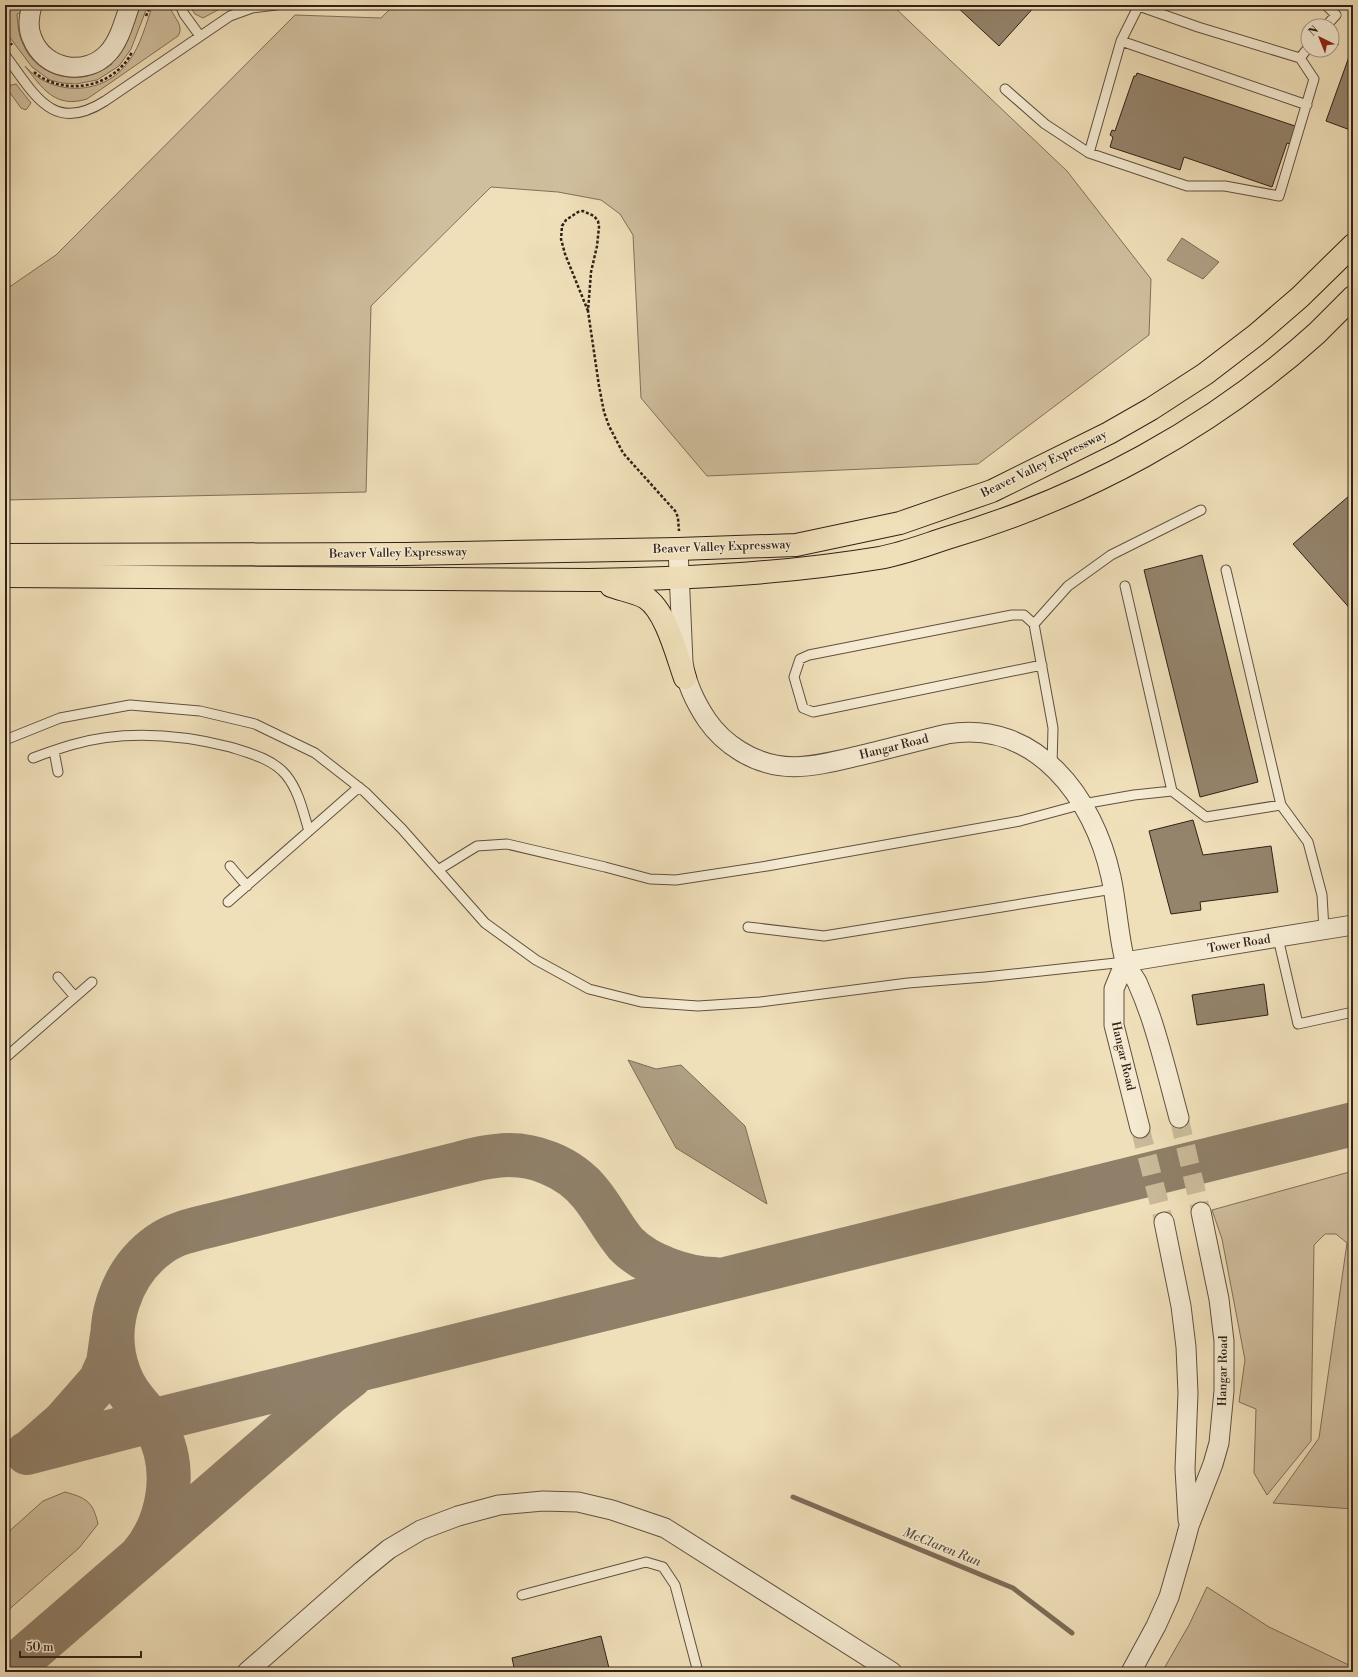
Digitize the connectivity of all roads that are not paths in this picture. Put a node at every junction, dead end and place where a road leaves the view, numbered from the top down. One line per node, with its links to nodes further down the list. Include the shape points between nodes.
1 (32, 5): 2 (street, via 29,27 36,46 46,58 69,67 80,68 96,62 108,53 117,40)
2 (130, 5)
3 (180, 5): 8 (lane)
4 (276, 5): 8 (lane, via 252,8 230,16)
5 (1326, 5): 7 (lane, via 1336,15)
6 (1138, 6): 9 (lane); 11 (lane)
7 (1333, 18)
8 (200, 36): 10 (lane, via 105,101 88,111 71,114 55,111 43,104)
9 (1121, 41): 13 (lane); 14 (lane)
10 (5, 55)
11 (1300, 58): 13 (lane, via 1314,78)
12 (1006, 89): 14 (lane, via 1045,124)
13 (1307, 105): 14 (lane, via 1279,196 1225,186 1187,186)
14 (1089, 153)
15 (1353, 245): 18 (highway, Beaver Valley Expressway, via 1278,317 1180,391 1109,433 992,491 900,523 796,545)
16 (1353, 297): 22 (highway, Beaver Valley Expressway, via 1317,333 1226,405 1161,446 1064,495 983,528 881,558 796,569)
17 (1201, 510): 25 (lane, via 1111,556 1068,586)
18 (678, 549): 19 (highway, Beaver Valley Expressway, via 405,554); 22 (street, Hangar Road)
19 (5, 555)
20 (1226, 570): 36 (lane)
21 (5, 576): 23 (highway, Beaver Valley Expressway)
22 (679, 579): 23 (highway, Beaver Valley Expressway); 27 (street, Hangar Road)
23 (589, 580): 27 (highway, via 637,594 653,604 663,620)
24 (1125, 586): 34 (lane)
25 (1034, 624): 26 (lane); 26 (lane, via 1024,615 1012,615 809,655 800,659 794,677 803,708 813,712)
26 (1042, 665): 31 (lane, via 1053,728)
27 (685, 678): 31 (street, Hangar Road, via 696,703 721,737 751,758 775,766 822,765 963,731 1008,738 1038,754)
28 (5, 740): 33 (lane, via 60,718 130,705 200,711 254,724 315,753)
29 (54, 751): 30 (lane); 32 (lane); 37 (lane, via 98,739 145,735 204,740 238,750 264,759 285,774 300,801)
30 (33, 758)
31 (1052, 766): 35 (street, Hangar Road, via 1076,792)
32 (58, 772)
33 (359, 787): 37 (lane); 39 (lane, via 402,829)
34 (1172, 792): 35 (lane, via 1134,795); 36 (lane, via 1206,817)
35 (1083, 804): 39 (lane, via 1020,821 676,880 650,879 507,844 477,846); 41 (street, Hangar Road, via 1099,837)
36 (1281, 805): 45 (lane, via 1308,842 1322,896)
37 (309, 831): 40 (lane)
38 (230, 866): 40 (lane)
39 (438, 870): 47 (lane, via 485,923 536,960 589,990 641,1002 698,1006 760,1002 908,983)
40 (247, 886): 42 (lane)
41 (1113, 889): 44 (lane, via 824,936); 47 (street, Hangar Road)
42 (228, 902)
43 (1353, 925): 45 (street, Tower Road)
44 (748, 927)
45 (1324, 930): 46 (street, Tower Road)
46 (1278, 938): 47 (street, Tower Road); 51 (lane, via 1298,1024)
47 (1125, 962): 53 (street, Hangar Road, via 1138,984 1151,1019); 54 (street, Hangar Road, via 1114,989 1114,1025)
48 (58, 977): 50 (lane)
49 (92, 982): 50 (lane)
50 (74, 997): 52 (lane)
51 (1353, 1012)
52 (5, 1058)
53 (1179, 1118)
54 (1140, 1128)
55 (1201, 1212): 57 (street, Hangar Road, via 1222,1320 1224,1392 1219,1443)
56 (1164, 1222): 57 (street, Hangar Road, via 1181,1306 1186,1347 1188,1393 1185,1469)
57 (1189, 1526): 62 (street, Hangar Road, via 1169,1597)
58 (522, 1595): 60 (lane, via 646,1562 663,1566 675,1585)
59 (247, 1672): 61 (street, via 362,1571 389,1549 421,1530 458,1516 499,1505 543,1501 578,1502 612,1510 665,1528 873,1663)
60 (698, 1672)
61 (892, 1672)
62 (1131, 1672)

